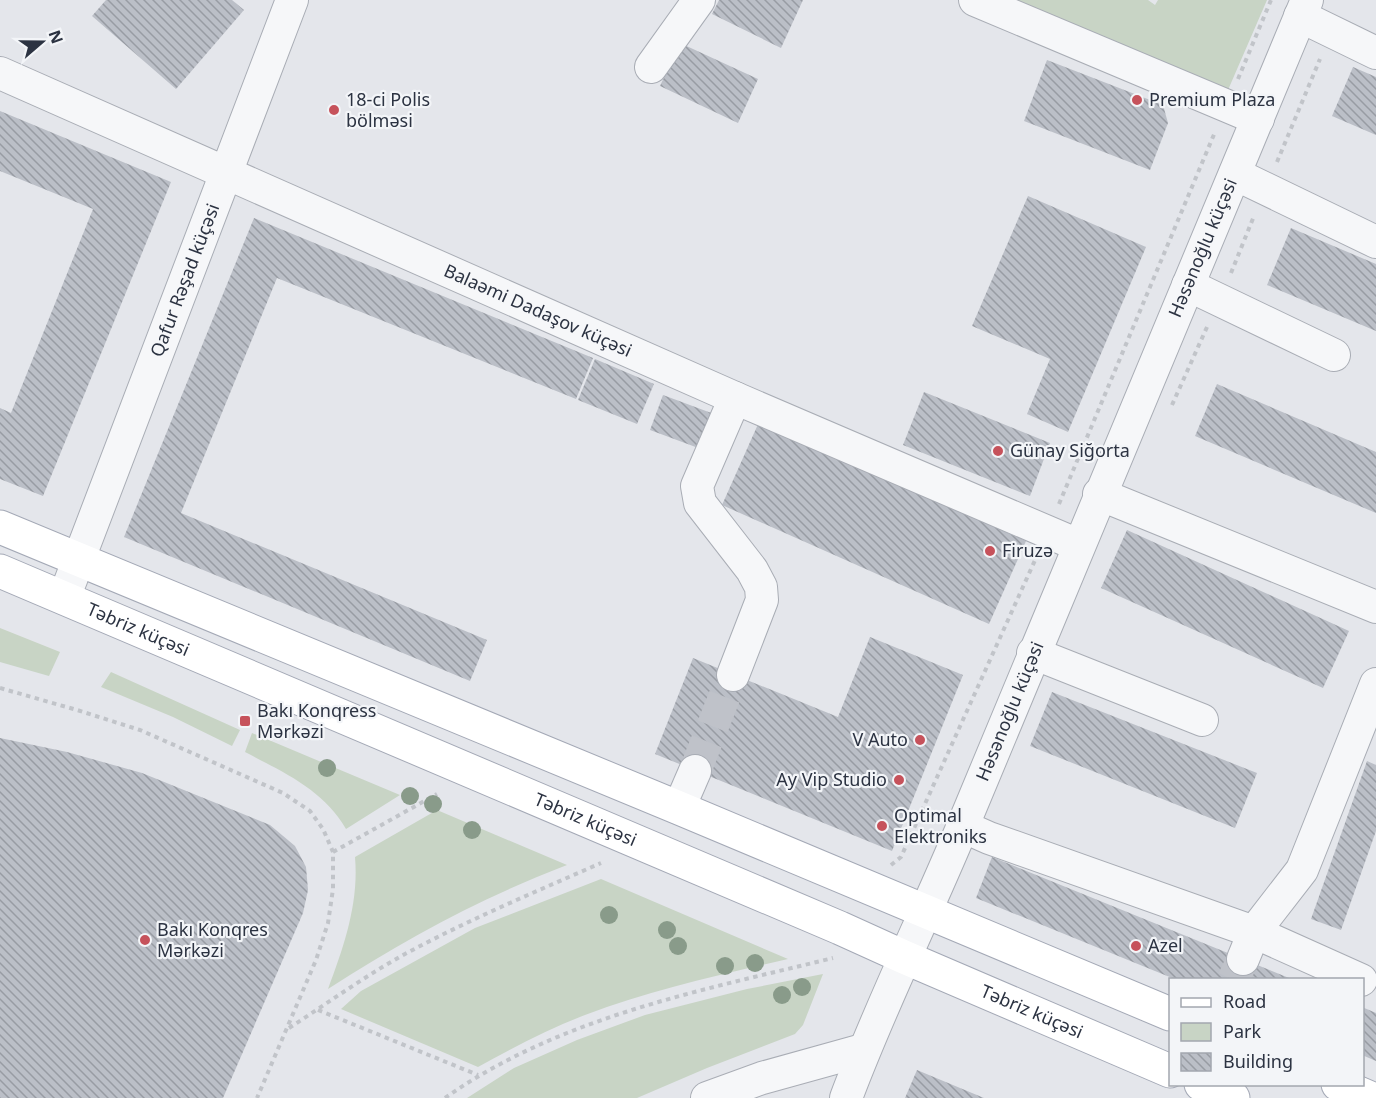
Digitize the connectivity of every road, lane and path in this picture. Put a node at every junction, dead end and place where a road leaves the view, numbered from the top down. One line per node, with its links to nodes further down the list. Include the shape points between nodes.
1 (292, 0): 12 (street, Qafur Rəşad küçəsi)
2 (699, 0): 8 (street)
3 (975, 0): 10 (street)
4 (1271, 0): 10 (path)
5 (1304, 8): 6 (street); 11 (street, Həsənoğlu küçəsi)
6 (1331, 33): 7 (street); 14 (path)
7 (1376, 53)
8 (651, 67)
9 (0, 74): 12 (street, Balaəmi Dadaşov küçəsi)
10 (1226, 105): 11 (street); 22 (path)
11 (1258, 118): 13 (street, Həsənoğlu küçəsi)
12 (226, 174): 19 (street, Balaəmi Dadaşov küçəsi); 26 (street, Qafur Rəşad küçəsi)
13 (1235, 174): 14 (street); 16 (street, Həsənoğlu küçəsi)
14 (1266, 189): 15 (street); 17 (path)
15 (1376, 242)
16 (1188, 285): 17 (street); 21 (street, Həsənoğlu küçəsi)
17 (1220, 299): 18 (street); 20 (path)
18 (1334, 356)
19 (735, 398): 24 (street, Balaəmi Dadaşov küçəsi); 31 (street, via 697,486 700,503 761,587 762,600)
20 (1171, 408)
21 (1100, 494): 24 (street, Həsənoğlu küçəsi); 29 (street)
22 (1059, 503)
23 (0, 527): 26 (main road)
24 (1078, 545): 30 (street, Həsənoğlu küçəsi)
25 (1039, 552): 41 (path, via 900,857)
26 (79, 560): 28 (street, Qafur Rəşad küçəsi); 37 (main road)
27 (0, 571): 28 (main road, Təbriz küçəsi)
28 (64, 598): 44 (main road, Təbriz küçəsi)
29 (1376, 607)
30 (1034, 653): 34 (street); 38 (street, Həsənoğlu küçəsi)
31 (733, 675)
32 (1376, 684): 43 (street, via 1302,870)
33 (0, 688): 39 (path, via 140,730 283,793 310,811)
34 (1202, 720)
35 (695, 771): 37 (street)
36 (437, 794): 39 (path)
37 (679, 808): 42 (main road)
38 (962, 826): 42 (street, Həsənoğlu küçəsi); 43 (street)
39 (333, 852): 49 (path, via 328,923)
40 (601, 863): 47 (path, via 405,954)
41 (891, 866)
42 (926, 912): 44 (street, Həsənoğlu küçəsi); 48 (main road)
43 (1249, 945): 46 (street)
44 (904, 957): 50 (street); 51 (main road, Təbriz küçəsi)
45 (834, 958): 52 (path, via 645,1005 524,1051)
46 (1356, 978)
47 (318, 1010): 49 (path); 52 (path)
48 (1169, 1014)
49 (288, 1029): 55 (path)
50 (863, 1050): 57 (street); 58 (street)
51 (1169, 1071)
52 (478, 1075): 56 (path)
53 (1206, 1086): 59 (main road)
54 (1343, 1086): 60 (main road)
55 (257, 1098)
56 (445, 1098)
57 (707, 1098)
58 (846, 1098)
59 (1233, 1098)
60 (1370, 1098)

